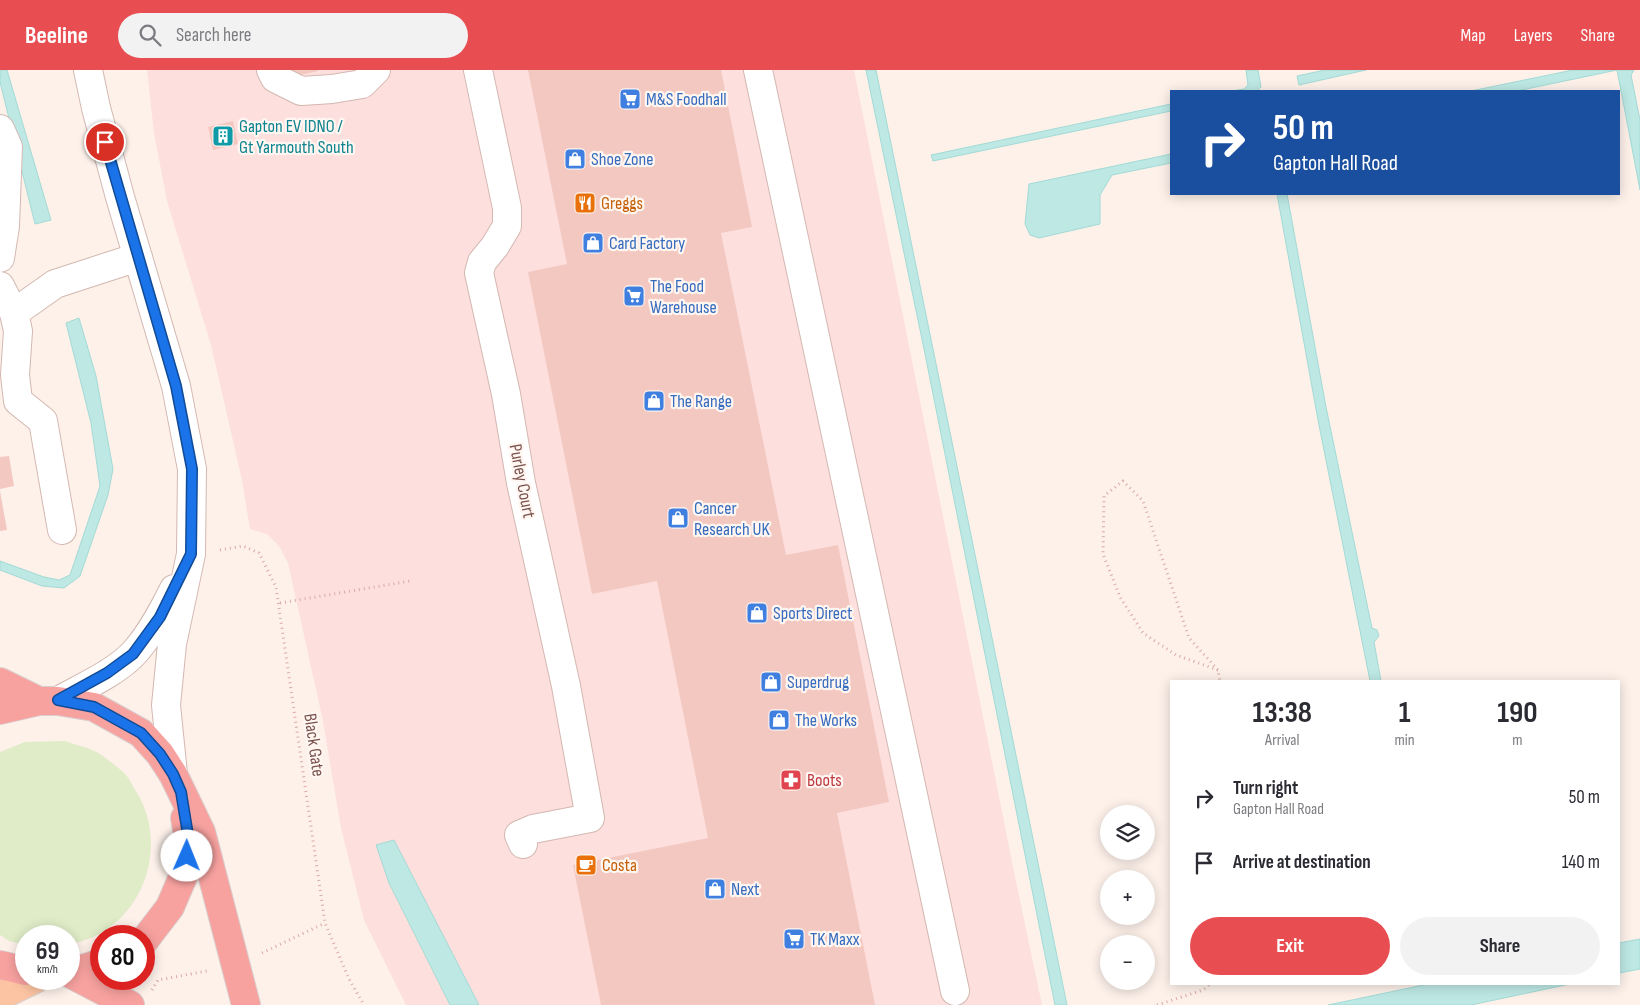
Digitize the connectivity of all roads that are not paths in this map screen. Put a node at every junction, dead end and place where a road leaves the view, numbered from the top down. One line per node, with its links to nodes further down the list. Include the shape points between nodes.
1 (88, 70): 8 (street)
2 (272, 70): 6 (street, via 275,78 300,91)
3 (376, 70): 6 (street, via 362,84)
4 (478, 70): 19 (street, Purley Court, via 507,208 507,226 482,262 480,273 521,484 566,686 590,818 533,829 519,836)
5 (758, 70): 25 (street)
6 (338, 79)
7 (0, 128): 9 (street, via 8,147)
8 (138, 257): 11 (street, via 55,284); 14 (street, via 176,386 192,469)
9 (0, 258)
10 (0, 286): 11 (street)
11 (14, 313): 12 (street, via 18,332)
12 (9, 403): 13 (street, via 43,421)
13 (62, 530)
14 (191, 554): 16 (street, via 160,617 133,654 107,673); 18 (street, via 172,644 166,705)
15 (0, 682): 16 (highway)
16 (48, 701): 17 (highway); 18 (highway, via 94,707 141,733 160,754)
17 (0, 710)
18 (177, 783): 20 (highway, via 189,841 185,872 170,907); 28 (highway, via 201,832)
19 (523, 844)
20 (155, 926)
21 (0, 965): 22 (highway)
22 (15, 968)
23 (80, 979): 27 (highway)
24 (15, 989): 26 (main road)
25 (955, 991)
26 (0, 996)
27 (130, 1005)
28 (246, 1005)

